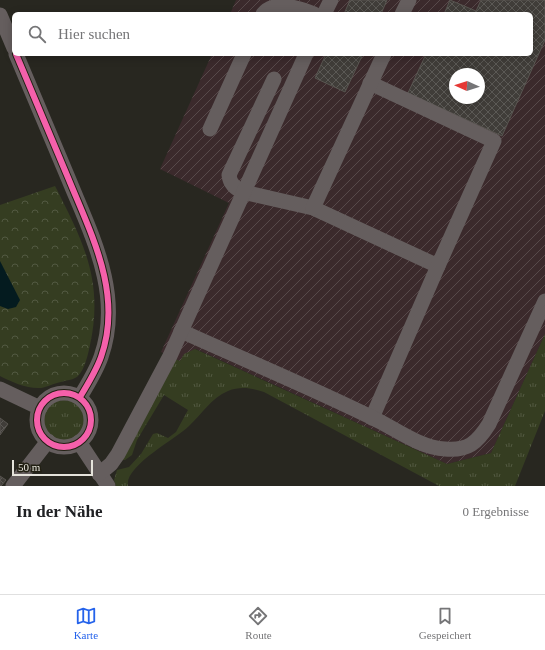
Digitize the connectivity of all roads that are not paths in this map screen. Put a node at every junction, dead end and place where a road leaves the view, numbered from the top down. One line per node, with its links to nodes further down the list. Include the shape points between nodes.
1 (330, 0): 5 (street)
2 (409, 0): 6 (street)
3 (264, 12): 4 (street, via 267,6 277,1 290,3)
4 (310, 12)
5 (325, 12)
6 (403, 12)
7 (0, 15): 8 (street)
8 (12, 43)
9 (17, 56): 22 (street, via 95,242 106,278 108,302 105,340 99,362)
10 (243, 56): 15 (street)
11 (305, 56): 16 (street)
12 (383, 56): 14 (street)
13 (274, 79): 16 (street, via 229,175 232,184)
14 (370, 83): 17 (street); 18 (street, via 494,141)
15 (210, 129)
16 (243, 192): 17 (street); 20 (street)
17 (313, 208): 18 (street)
18 (438, 266): 24 (street)
19 (545, 301): 24 (street, via 489,424 468,447 443,450 425,445)
20 (181, 331): 24 (street); 27 (street, via 118,454)
21 (0, 389): 23 (street)
22 (80, 397): 23 (street, via 69,393 57,394 47,399); 26 (street, via 88,407 91,420 88,433)
23 (40, 408): 25 (street, via 38,426)
24 (372, 418)
25 (48, 441): 26 (street, via 63,446); 28 (street)
26 (79, 442): 27 (street)
27 (99, 474): 29 (street)
28 (13, 486)
29 (108, 486)

